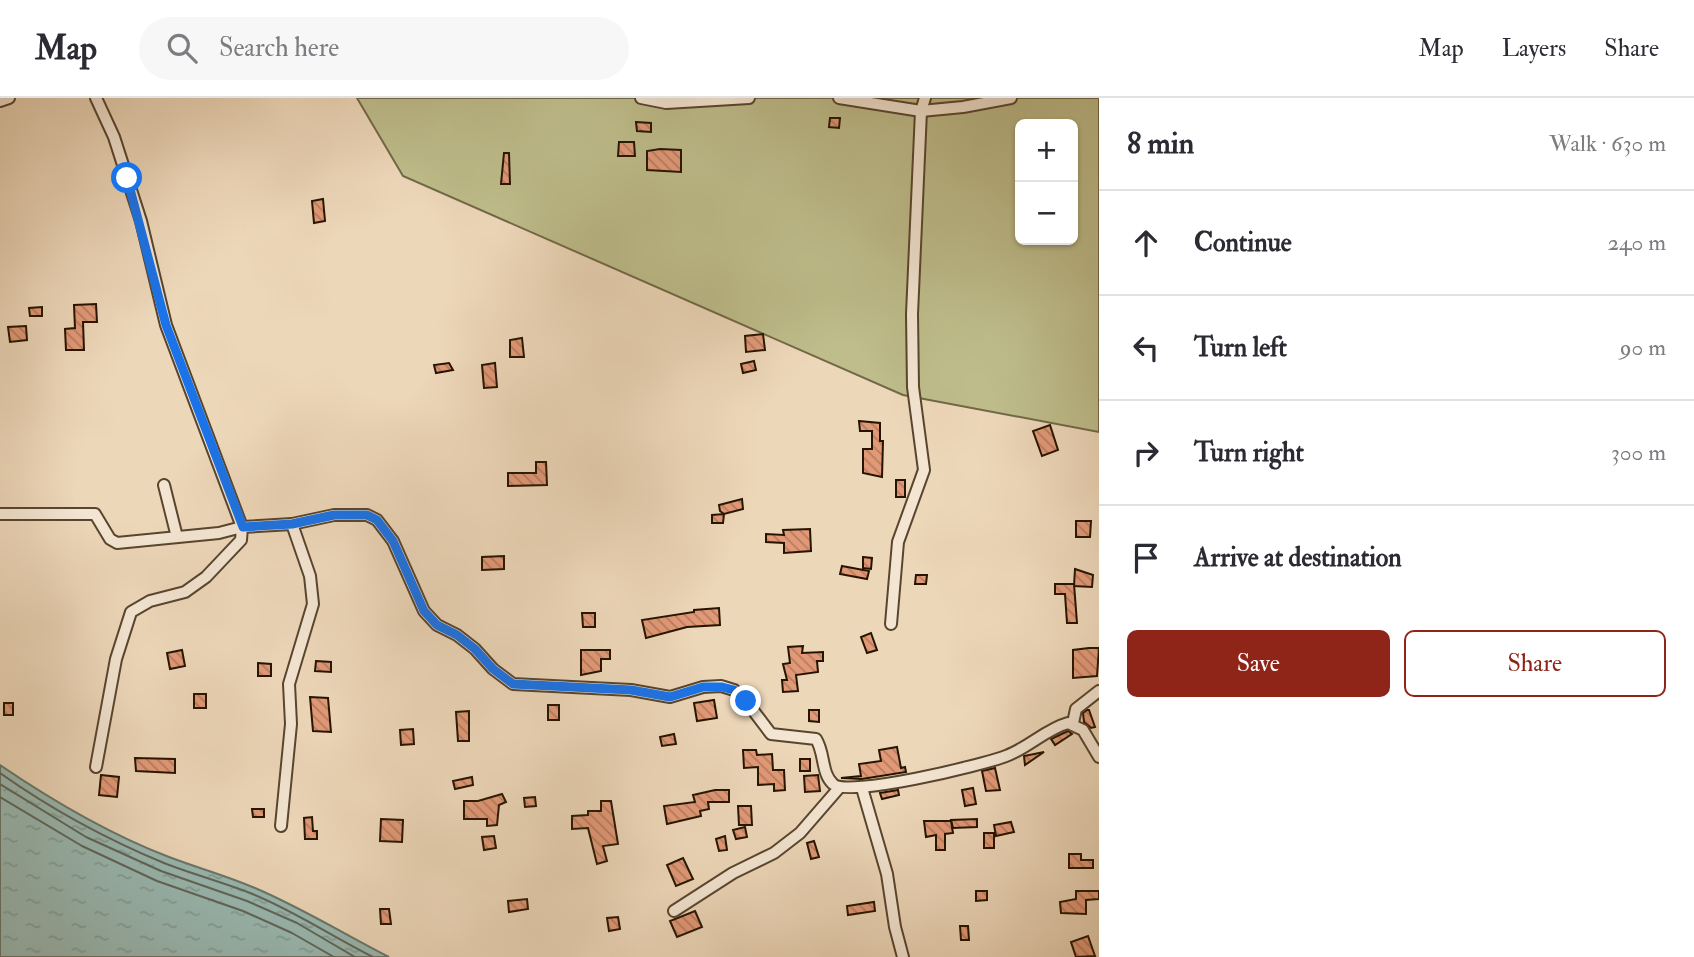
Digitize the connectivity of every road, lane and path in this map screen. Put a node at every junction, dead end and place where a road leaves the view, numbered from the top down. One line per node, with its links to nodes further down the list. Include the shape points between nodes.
1 (9, 98): 8 (street)
2 (97, 98): 13 (street, via 141,221 166,325)
3 (641, 98): 4 (street, via 666,103)
4 (749, 98)
5 (839, 98): 9 (street)
6 (925, 98): 9 (street)
7 (1011, 98): 9 (street)
8 (0, 101)
9 (921, 111): 15 (street, via 912,314 913,387 924,470 898,542)
10 (164, 485): 14 (street)
11 (0, 514): 14 (street, via 95,514 110,539 117,542)
12 (292, 524): 13 (street); 21 (street, via 334,515 367,515 377,520 393,541 424,611 513,684 631,690 670,697 703,687 734,690 771,734 816,739 825,771); 22 (street, via 310,576 313,604 289,684 291,724)
13 (243, 527): 14 (street); 19 (street, via 241,540 206,577 185,592 150,601 131,612 116,659)
14 (177, 537)
15 (891, 625)
16 (1099, 691): 17 (street, via 1076,709)
17 (1073, 723): 18 (street, via 1083,730); 20 (street, via 1061,725 1007,756)
18 (1099, 757)
19 (96, 766)
20 (862, 788): 21 (street); 24 (street, via 887,874)
21 (839, 789): 23 (street, via 800,833 774,853)
22 (281, 827)
23 (674, 911)
24 (903, 957)

